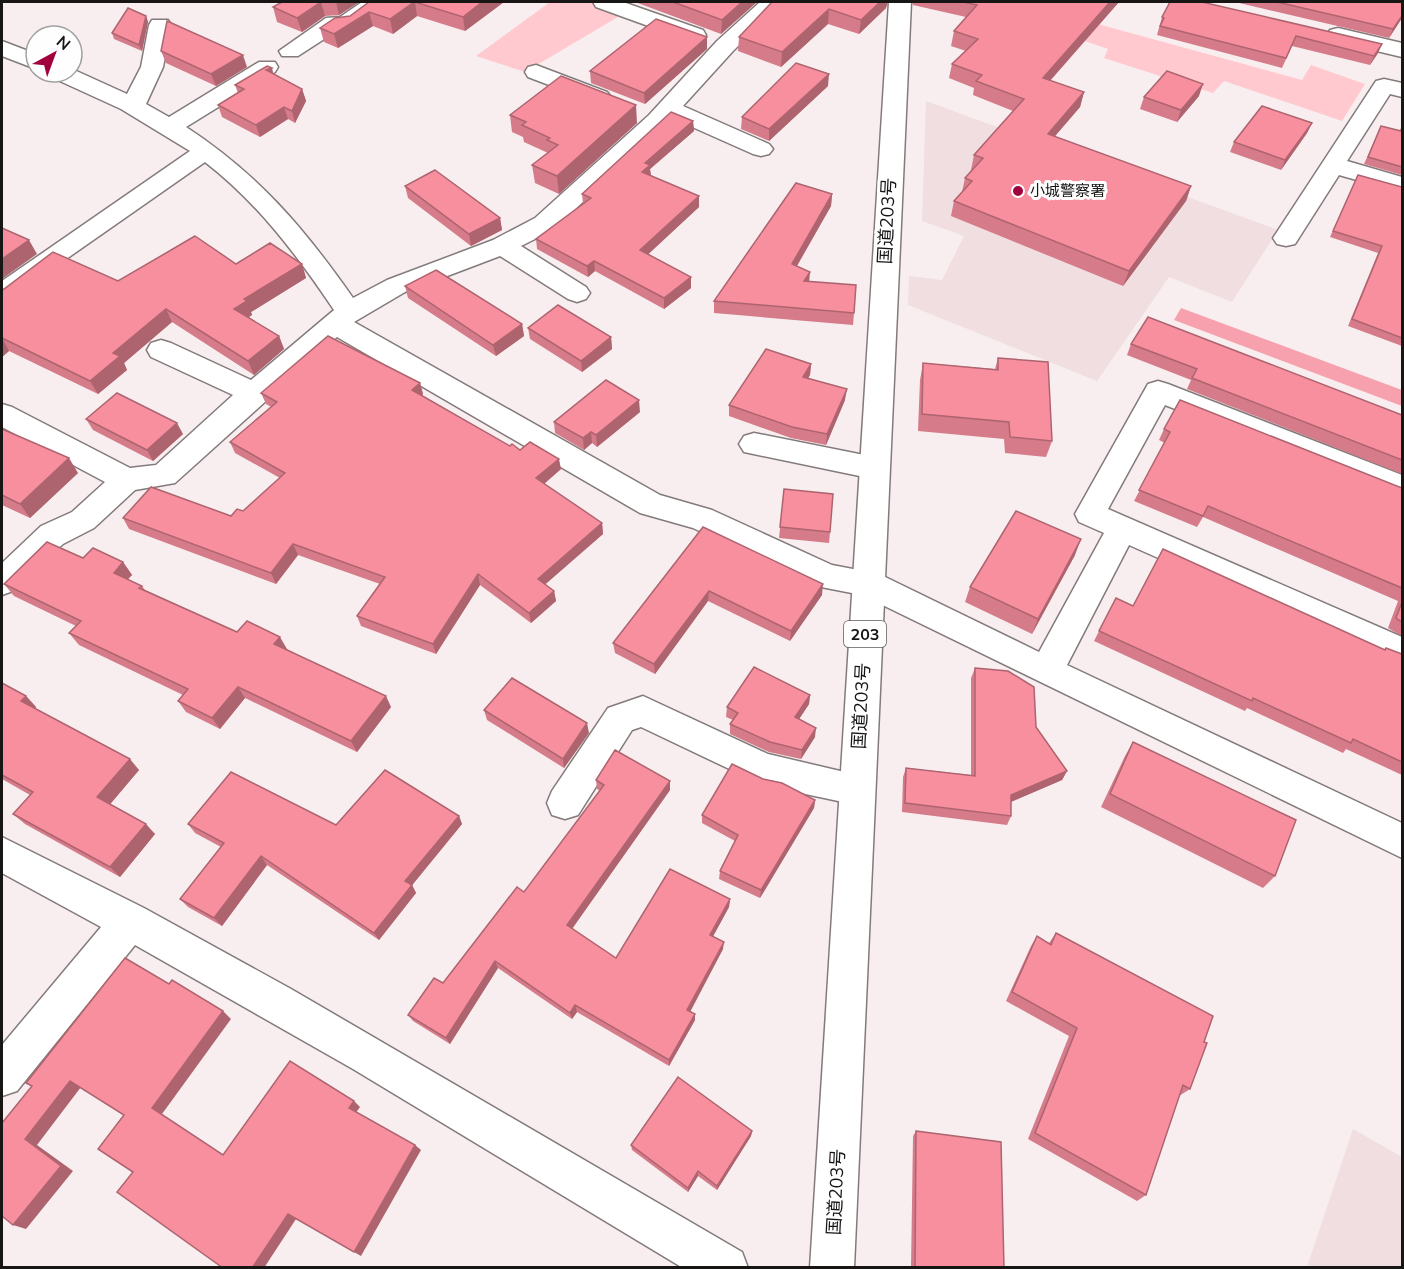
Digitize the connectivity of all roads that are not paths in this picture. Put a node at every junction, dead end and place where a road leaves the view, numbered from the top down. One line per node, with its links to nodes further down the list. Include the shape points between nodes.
1 (375, 2): 10 (main road, via 344,24 334,23)
2 (604, 2): 7 (main road)
3 (772, 2): 7 (main road)
4 (900, 2): 32 (main road, 国道203号 / 203)
5 (160, 25): 16 (main road, via 152,67)
6 (1323, 31): 9 (main road)
7 (725, 46): 17 (main road)
8 (2, 48): 11 (main road)
9 (1402, 50)
10 (290, 51)
11 (24, 57)
12 (267, 67): 18 (main road)
13 (536, 72): 17 (main road)
14 (84, 83): 16 (main road)
15 (1402, 90): 21 (main road, via 1384,86)
16 (133, 106): 18 (main road)
17 (646, 112): 19 (main road); 24 (main road, via 544,224)
18 (169, 127): 20 (main road)
19 (761, 149)
20 (206, 151): 26 (main road); 27 (main road, via 238,176 304,247)
21 (1333, 165): 22 (main road); 23 (main road)
22 (1402, 185)
23 (1286, 238)
24 (502, 246): 25 (main road); 27 (main road, via 396,286)
25 (577, 293)
26 (2, 295)
27 (343, 318): 29 (main road); 37 (main road, via 651,505 701,518 827,577)
28 (161, 350): 29 (main road)
29 (254, 393): 33 (main road, via 164,475)
30 (2, 414): 33 (main road)
31 (754, 444): 32 (main road)
32 (874, 468): 37 (main road, 国道203号 / 203)
33 (127, 480): 36 (main road, via 83,520 52,535)
34 (1402, 486): 35 (main road, via 1158,391 1090,514)
35 (1122, 528): 38 (main road); 39 (main road)
36 (2, 582)
37 (868, 583): 39 (main road); 40 (main road, 国道203号 / 203)
38 (1402, 652)
39 (1047, 670): 42 (main road)
40 (857, 789): 41 (main road, via 763,769 644,711 620,719); 47 (main road, 国道203号 / 203)
41 (565, 803)
42 (1402, 842)
43 (2, 854): 44 (main road)
44 (130, 921): 45 (main road); 46 (main road, via 434,1092)
45 (2, 1076)
46 (726, 1268)
47 (832, 1268)

